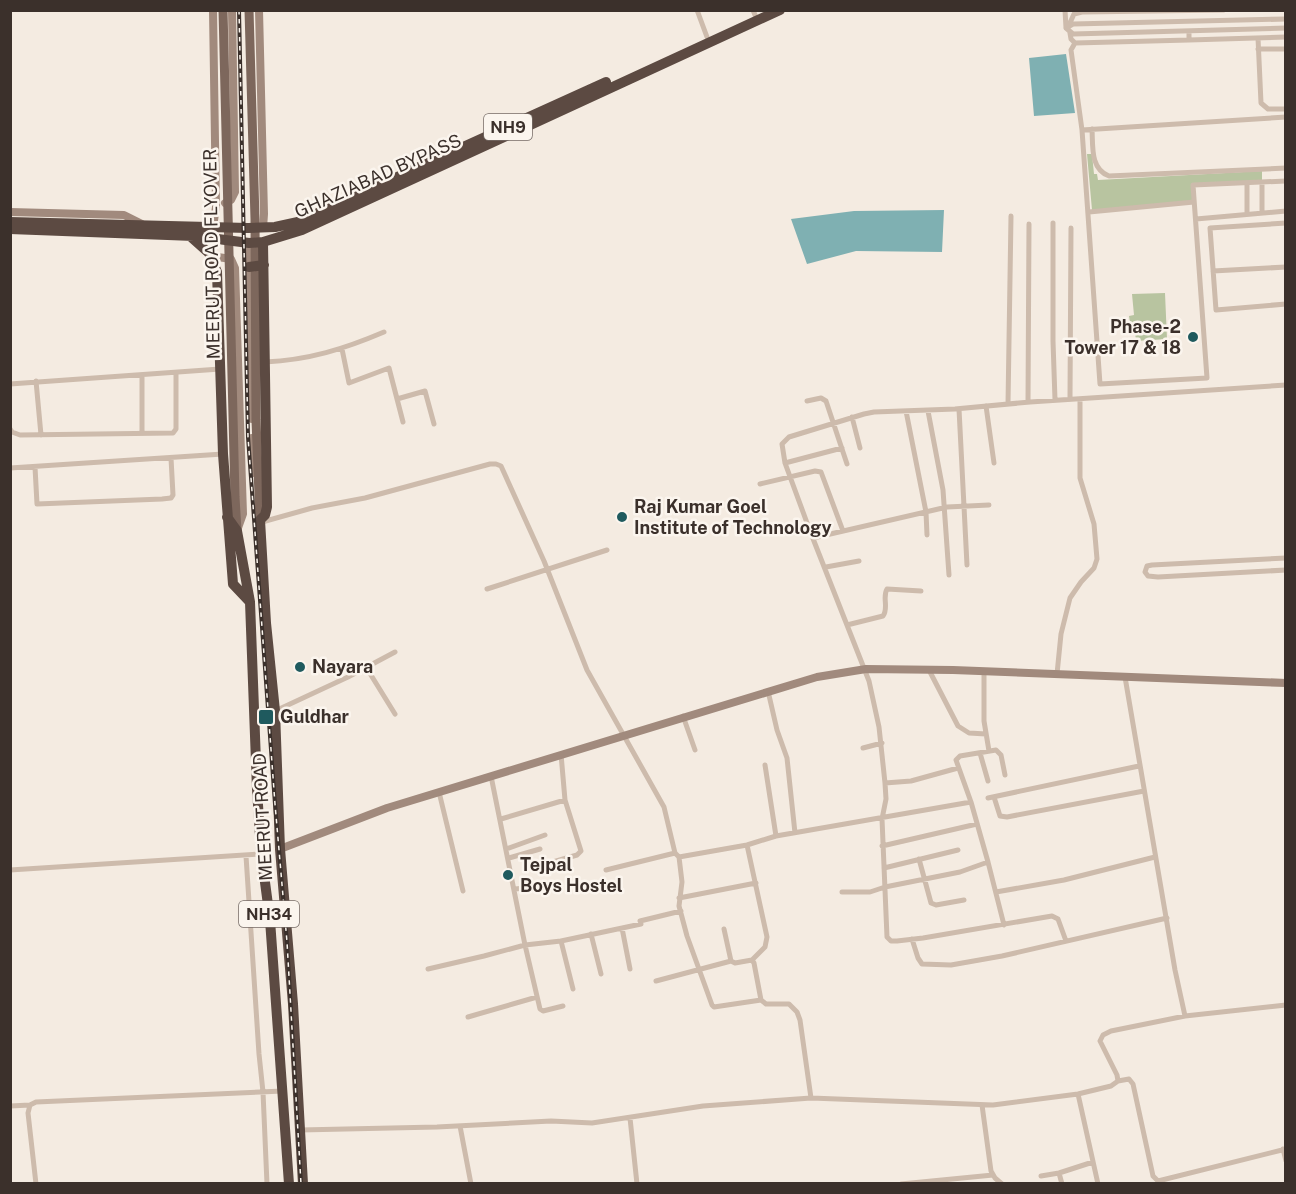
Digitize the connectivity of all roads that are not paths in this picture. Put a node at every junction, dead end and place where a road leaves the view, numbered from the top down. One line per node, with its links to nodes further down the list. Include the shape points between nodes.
1 (213, 10): 32 (street)
2 (223, 10): 105 (main road, MEERUT ROAD FLYOVER / NH34)
3 (232, 10): 32 (street, via 235,192 231,200)
4 (249, 10): 104 (main road, NH34)
5 (259, 10): 47 (street)
6 (697, 10): 15 (street)
7 (780, 10): 22 (highway, GHAZIABAD BYPASS / NH9)
8 (1065, 10): 12 (street)
9 (1224, 10): 12 (street, via 1082,12 1074,14)
10 (757, 12): 15 (highway, GHAZIABAD BYPASS / NH9)
11 (1286, 19): 12 (street, via 1073,24)
12 (1068, 28): 14 (street); 19 (street)
13 (1286, 28): 14 (street)
14 (1189, 31): 18 (street)
15 (707, 37): 22 (highway, GHAZIABAD BYPASS / NH9)
16 (1286, 37): 17 (street)
17 (1258, 38): 18 (street); 20 (street)
18 (1188, 40): 19 (street)
19 (1075, 43): 26 (street, via 1071,50)
20 (1258, 49): 21 (street); 23 (street, via 1261,103 1268,110)
21 (1286, 49)
22 (673, 56): 47 (highway, GHAZIABAD BYPASS / NH9, via 298,222); 53 (highway, GHAZIABAD BYPASS / NH9, via 302,231)
23 (1286, 109)
24 (1286, 117): 25 (street)
25 (1092, 129): 26 (street); 27 (street, via 1096,164 1109,176)
26 (1082, 130): 35 (street)
27 (1286, 168)
28 (1286, 181): 29 (street)
29 (1262, 182): 30 (street); 36 (street)
30 (1247, 183): 31 (street, via 1193,185); 37 (street)
31 (1194, 202): 35 (street); 39 (street)
32 (216, 207): 45 (street)
33 (1286, 211): 36 (street)
34 (10, 212): 43 (street, via 124,215)
35 (1089, 212): 39 (street, via 1101,384 1207,378)
36 (1262, 213): 37 (street)
37 (1247, 214): 39 (street)
38 (1011, 216): 76 (street)
39 (1196, 219)
40 (10, 222): 46 (highway, NH9)
41 (1053, 223): 73 (street)
42 (1286, 223): 59 (street, via 1210,228)
43 (142, 224): 45 (highway, NH9); 46 (highway, NH9)
44 (1029, 224): 75 (street)
45 (213, 227): 47 (highway, GHAZIABAD BYPASS / NH9)
46 (114, 228): 49 (highway, NH9); 51 (highway, NH9)
47 (263, 228)
48 (1071, 228): 71 (street)
49 (10, 229)
50 (10, 234): 51 (street, via 115,238)
51 (134, 234): 52 (highway, NH9)
52 (189, 236): 54 (highway, NH9); 55 (highway)
53 (263, 242): 54 (highway, GHAZIABAD BYPASS / NH9); 56 (highway, MEERUT ROAD)
54 (249, 243): 57 (street)
55 (211, 256): 64 (highway, via 217,273); 105 (street, via 231,259 235,267 243,514)
56 (264, 265): 57 (highway); 63 (highway, MEERUT ROAD)
57 (249, 267): 104 (street, via 253,454 256,514)
58 (1286, 267): 59 (street)
59 (1214, 271): 60 (street, via 1216,310)
60 (1286, 304)
61 (384, 332): 62 (street)
62 (342, 349): 63 (street, via 314,357); 70 (street, via 349,383 389,368)
63 (263, 362): 104 (highway, MEERUT ROAD, via 267,507)
64 (220, 369): 65 (street); 90 (highway)
65 (176, 373): 66 (street); 86 (street, via 176,429 173,433)
66 (142, 376): 67 (street); 86 (street)
67 (36, 381): 68 (street); 87 (street)
68 (10, 384)
69 (1286, 385): 72 (street)
70 (397, 399): 82 (street); 84 (street, via 425,392)
71 (1070, 399): 72 (street); 73 (street)
72 (1080, 399): 129 (street, via 1080,478 1094,524 1097,559 1095,568 1070,598)
73 (1055, 400): 75 (street)
74 (807, 401): 83 (street, via 825,399)
75 (1028, 402): 76 (street)
76 (1008, 404): 77 (street)
77 (986, 406): 78 (street); 93 (street)
78 (959, 409): 80 (street); 100 (street)
79 (906, 411): 80 (street); 81 (street); 102 (street)
80 (928, 411): 101 (street)
81 (852, 417): 83 (street); 89 (street)
82 (403, 422)
83 (834, 423): 88 (street); 92 (street, via 784,440 781,448)
84 (434, 424)
85 (10, 429): 87 (street, via 20,435)
86 (142, 433): 87 (street)
87 (41, 435)
88 (842, 448): 92 (street); 94 (street)
89 (860, 448)
90 (222, 454): 91 (street); 103 (highway)
91 (171, 458): 95 (street); 95 (street, via 173,496 162,499 37,504)
92 (785, 463): 97 (street)
93 (994, 463)
94 (847, 464)
95 (35, 467): 96 (street)
96 (10, 468)
97 (790, 477): 98 (street); 106 (street, via 821,472); 108 (street)
98 (760, 484)
99 (989, 505): 100 (street)
100 (964, 506): 101 (street); 113 (street)
101 (945, 508): 102 (street); 118 (street)
102 (926, 512): 106 (street); 107 (street)
103 (227, 517): 105 (highway); 122 (highway, via 233,584)
104 (260, 521): 115 (street, via 496,464 504,470); 121 (highway, MEERUT ROAD / NH34)
105 (237, 531): 122 (highway, MEERUT ROAD / NH34)
106 (843, 531): 108 (street)
107 (927, 534)
108 (813, 538): 114 (street)
109 (607, 550): 115 (street)
110 (1286, 558): 111 (street)
111 (1259, 559): 117 (street); 117 (street, via 1152,565 1145,572 1158,577)
112 (859, 561): 114 (street)
113 (967, 565)
114 (825, 567): 123 (street)
115 (547, 569): 119 (street); 137 (street, via 587,670)
116 (1286, 570): 117 (street)
117 (1259, 572)
118 (949, 575)
119 (487, 589)
120 (921, 591): 123 (street, via 887,589 883,616)
121 (265, 600): 122 (highway); 133 (highway, MEERUT ROAD / NH34)
122 (250, 602): 167 (highway, MEERUT ROAD / NH34)
123 (847, 625): 126 (street)
124 (394, 652): 125 (street)
125 (366, 666): 133 (street); 134 (street)
126 (866, 669): 127 (street); 132 (street); 138 (street)
127 (929, 670): 128 (street); 136 (street, via 958,726 969,733)
128 (984, 671): 129 (street); 136 (street)
129 (1057, 674): 130 (street)
130 (1125, 677): 131 (street); 145 (street)
131 (1286, 683)
132 (768, 691): 135 (street); 158 (street, via 787,758)
133 (275, 711): 163 (highway, MEERUT ROAD / NH34)
134 (395, 714)
135 (683, 716): 137 (street); 140 (street)
136 (986, 734): 141 (street)
137 (623, 735): 143 (street); 168 (street, via 664,807)
138 (882, 743): 139 (street); 150 (street)
139 (863, 748)
140 (695, 750)
141 (989, 751): 142 (street); 147 (street, via 999,752)
142 (980, 753): 146 (street, via 960,756 956,760); 149 (street)
143 (561, 754): 148 (street); 153 (street)
144 (765, 765): 160 (street)
145 (1139, 766): 151 (street); 151 (street, via 991,797 1000,816 1007,818)
146 (958, 768): 150 (street, via 911,781); 154 (street)
147 (1005, 775)
148 (491, 776): 152 (street); 155 (street)
149 (987, 781)
150 (885, 783): 156 (street)
151 (1144, 791): 170 (street)
152 (439, 792): 163 (street); 183 (street)
153 (565, 800): 155 (street); 174 (street, via 581,851)
154 (971, 802): 156 (street); 157 (street)
155 (501, 819): 164 (street)
156 (882, 819): 158 (street); 162 (street)
157 (977, 824): 162 (street); 173 (street)
158 (795, 833): 160 (street)
159 (545, 835): 164 (street)
160 (776, 836): 161 (street)
161 (747, 844): 168 (street); 179 (street)
162 (882, 846): 175 (street)
163 (280, 849): 224 (highway, MEERUT ROAD / NH34)
164 (506, 849): 171 (street)
165 (540, 849): 171 (street)
166 (958, 850): 172 (street)
167 (261, 854): 169 (street); 190 (highway, MEERUT ROAD / NH34)
168 (677, 855): 177 (street); 186 (street, via 682,882)
169 (246, 856): 176 (street); 191 (street)
170 (1155, 857): 185 (street); 189 (street)
171 (509, 858): 182 (street)
172 (919, 859): 175 (street); 178 (street)
173 (988, 862): 178 (street); 185 (street)
174 (546, 864)
175 (884, 868): 181 (street)
176 (10, 870)
177 (606, 870)
178 (925, 880): 181 (street); 187 (street, via 933,905)
179 (756, 883): 186 (street); 200 (street, via 767,937 765,947)
180 (555, 885): 182 (street)
181 (885, 887): 184 (street, via 870,892); 196 (street, via 887,937 891,941)
182 (515, 890): 199 (street)
183 (463, 891)
184 (843, 892)
185 (996, 892): 192 (street)
186 (679, 898): 188 (street)
187 (964, 900)
188 (681, 911): 193 (street); 204 (street)
189 (1167, 918): 198 (street); 212 (street)
190 (270, 920): 191 (street); 215 (highway, MEERUT ROAD / NH34)
191 (252, 922): 216 (street)
192 (1004, 925): 196 (street); 198 (street, via 1056,917)
193 (622, 928): 195 (street); 203 (street)
194 (724, 929): 201 (street)
195 (591, 934): 197 (street); 205 (street)
196 (912, 939): 198 (street, via 920,962 926,965 992,958)
197 (561, 941): 199 (street); 207 (street)
198 (1066, 941)
199 (525, 945): 202 (street); 208 (street)
200 (752, 960): 201 (street); 209 (street)
201 (731, 961): 204 (street)
202 (428, 969)
203 (630, 969)
204 (699, 970): 206 (street); 209 (street, via 714,1007)
205 (601, 974)
206 (656, 981)
207 (573, 989)
208 (537, 997): 211 (street, via 542,1011); 213 (street)
209 (761, 1000): 218 (street, via 766,1004 789,1004 797,1012)
210 (1286, 1005): 212 (street)
211 (563, 1006)
212 (1185, 1016): 214 (street, via 1101,1036)
213 (468, 1017)
214 (1118, 1081): 217 (street); 225 (street, via 1128,1079 1133,1084 1153,1176 1158,1181)
215 (283, 1091): 216 (street); 235 (highway, MEERUT ROAD / NH34)
216 (263, 1092): 219 (street); 234 (street)
217 (1078, 1094): 220 (street); 227 (street)
218 (811, 1098): 220 (street); 222 (street, via 703,1106)
219 (30, 1105): 221 (street); 233 (street)
220 (982, 1105): 229 (street)
221 (10, 1106)
222 (630, 1118): 223 (street, via 592,1123); 238 (street)
223 (460, 1126): 224 (street); 237 (street)
224 (300, 1130): 236 (highway, MEERUT ROAD / NH34)
225 (1284, 1149): 226 (street)
226 (1286, 1161)
227 (1093, 1162): 228 (street); 243 (street)
228 (1059, 1173): 231 (street); 242 (street)
229 (993, 1175): 230 (street); 241 (street)
230 (963, 1176): 232 (street); 240 (street)
231 (1041, 1176)
232 (933, 1181): 239 (street)
233 (36, 1184)
234 (267, 1184)
235 (289, 1184)
236 (303, 1184)
237 (471, 1184)
238 (637, 1184)
239 (901, 1184)
240 (963, 1184)
241 (1002, 1184)
242 (1062, 1184)
243 (1098, 1184)

